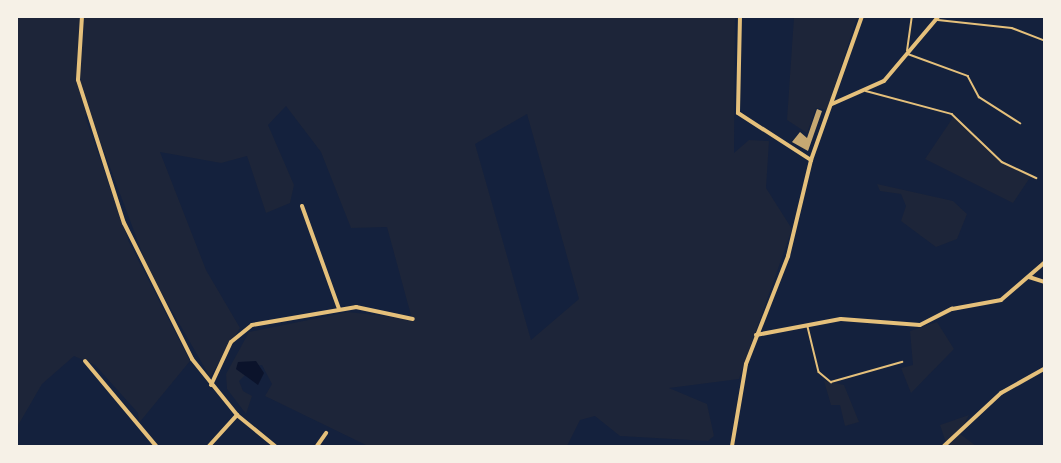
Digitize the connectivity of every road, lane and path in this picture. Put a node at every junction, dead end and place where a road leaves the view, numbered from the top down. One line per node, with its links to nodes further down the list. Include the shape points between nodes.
1 (82, 16): 24 (street, via 78,80 124,223 173,325)
2 (740, 16): 11 (street, via 738,113)
3 (862, 16): 9 (street)
4 (912, 16): 7 (lane)
5 (938, 18): 6 (lane, via 1012,28); 7 (street)
6 (1044, 40)
7 (907, 56): 8 (street, via 884,81); 10 (lane, via 968,76 979,98)
8 (865, 91): 9 (street); 12 (lane, via 952,114 1002,162)
9 (832, 104): 11 (street)
10 (1020, 123)
11 (811, 160): 20 (street, via 788,256)
12 (1037, 178)
13 (302, 206): 17 (street)
14 (1044, 263): 15 (street)
15 (1029, 277): 16 (street); 19 (street, via 1001,300 952,309 920,326 847,319)
16 (1044, 282)
17 (339, 309): 18 (street, via 370,308); 24 (street, via 243,330 225,351)
18 (413, 319)
19 (808, 326): 20 (street); 22 (lane, via 819,372 831,382)
20 (756, 335): 31 (street)
21 (85, 361): 27 (street)
22 (902, 362)
23 (1044, 369): 32 (street, via 1000,393)
24 (211, 385): 25 (street)
25 (237, 415): 28 (street); 29 (street)
26 (326, 433): 30 (street)
27 (156, 447)
28 (209, 447)
29 (275, 447)
30 (317, 447)
31 (732, 447)
32 (944, 447)

